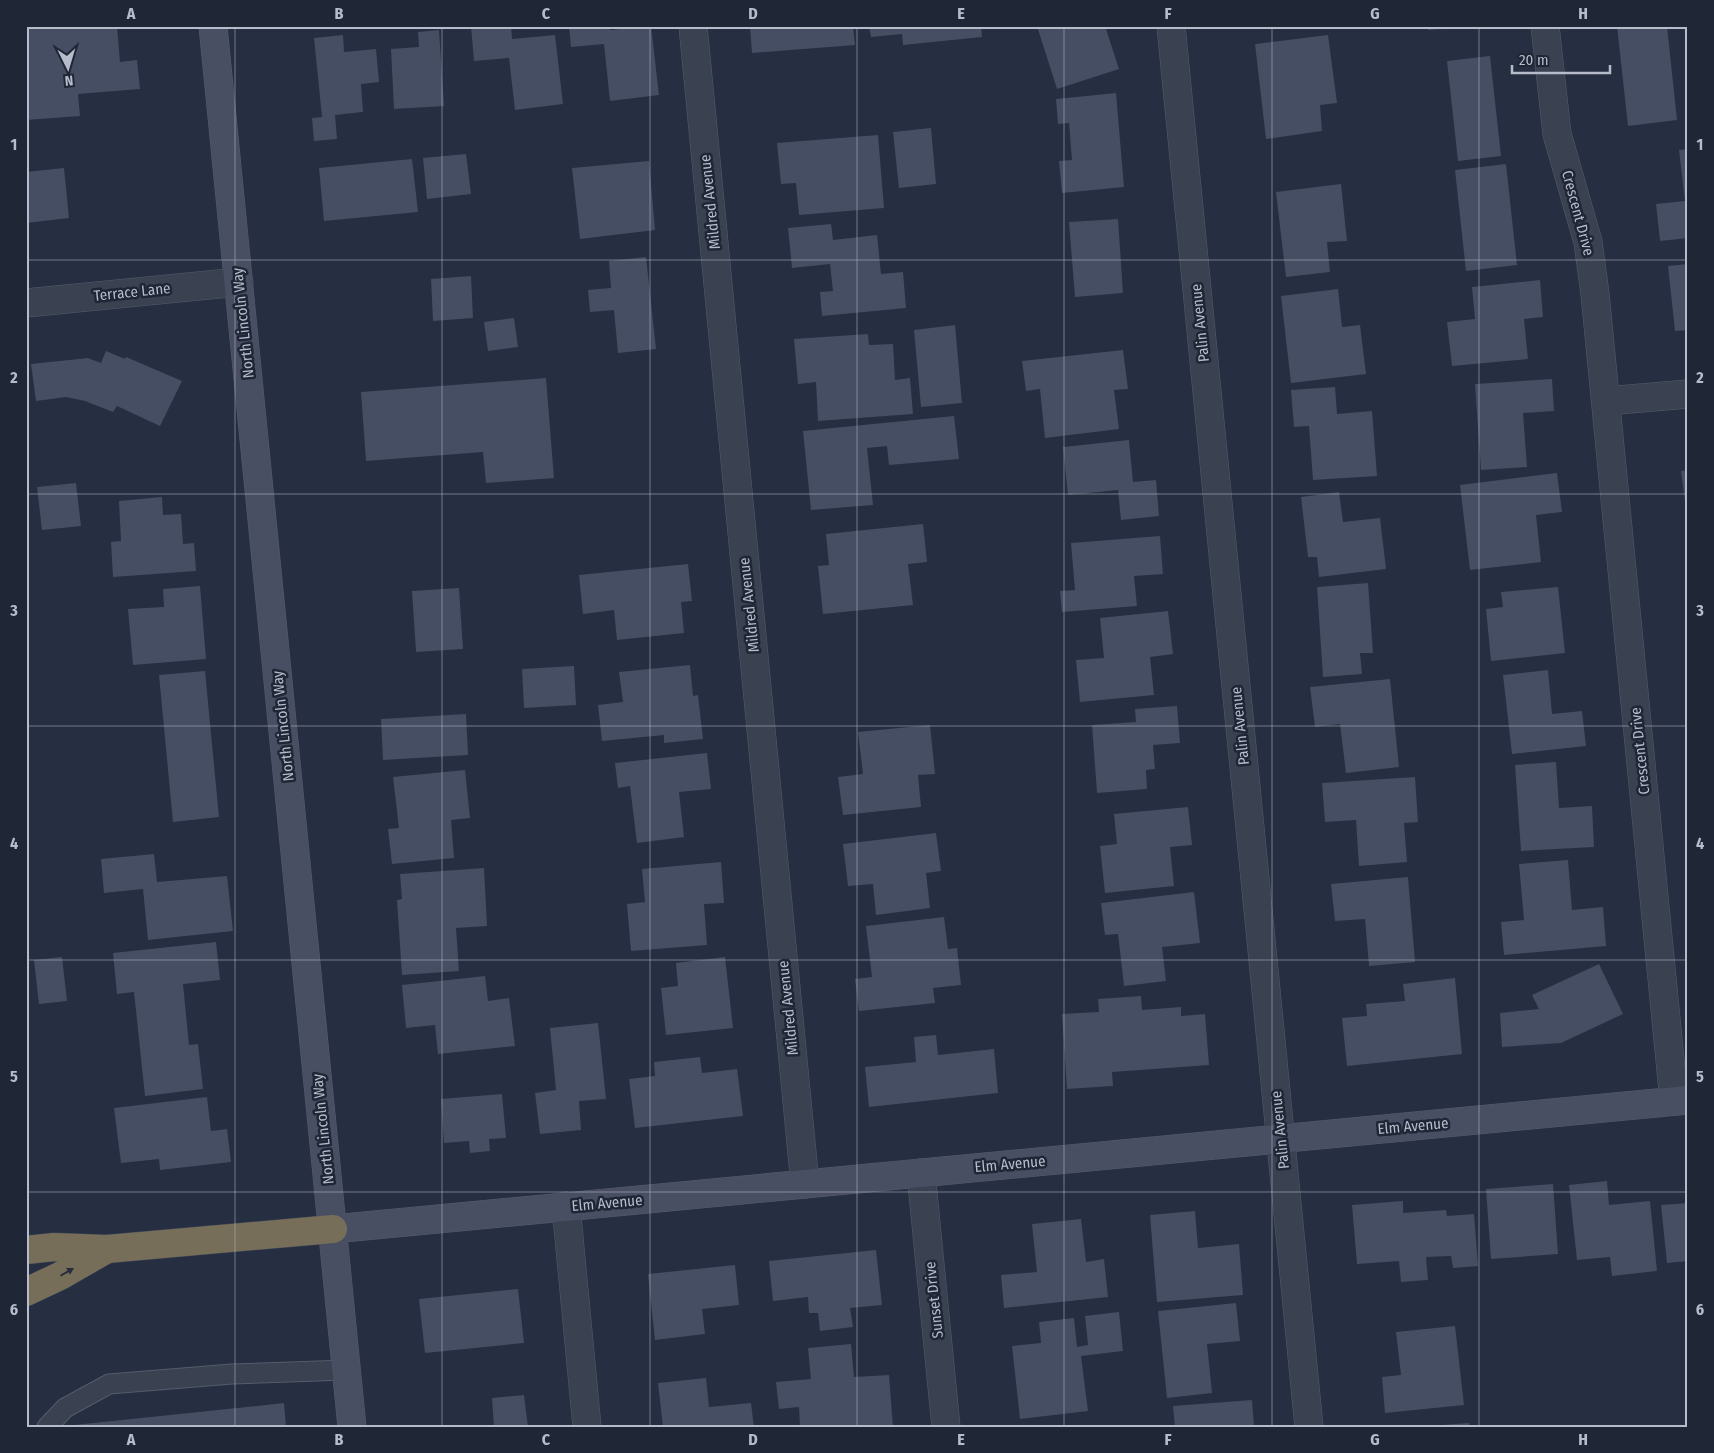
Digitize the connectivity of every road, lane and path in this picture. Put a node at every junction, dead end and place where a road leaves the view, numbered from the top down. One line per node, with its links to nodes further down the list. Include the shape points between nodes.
1 (213, 26): 5 (main road, North Lincoln Way)
2 (693, 26): 12 (street, Mildred Avenue)
3 (1171, 26): 10 (street, Palin Avenue)
4 (1546, 26): 8 (street, Crescent Drive, via 1557,134 1588,242)
5 (239, 282): 6 (street, Terrace Lane); 14 (main road, North Lincoln Way)
6 (26, 303)
7 (1688, 394): 8 (street)
8 (1606, 401): 9 (street, Crescent Drive)
9 (1681, 1100): 10 (main road, Elm Avenue)
10 (1280, 1138): 11 (main road, Elm Avenue); 23 (street, Palin Avenue)
11 (921, 1173): 12 (main road, Elm Avenue); 22 (street, Sunset Drive)
12 (804, 1184): 13 (main road, Elm Avenue)
13 (566, 1206): 14 (main road, Elm Avenue); 21 (street)
14 (332, 1229): 15 (highway); 18 (main road, North Lincoln Way)
15 (107, 1249): 16 (highway, via 54,1247); 17 (highway, one-way to 15)
16 (26, 1250)
17 (26, 1292)
18 (346, 1370): 19 (lane, via 232,1374 110,1384 66,1408); 20 (main road, North Lincoln Way)
19 (47, 1427)
20 (352, 1427)
21 (587, 1427)
22 (946, 1427)
23 (1309, 1427)

